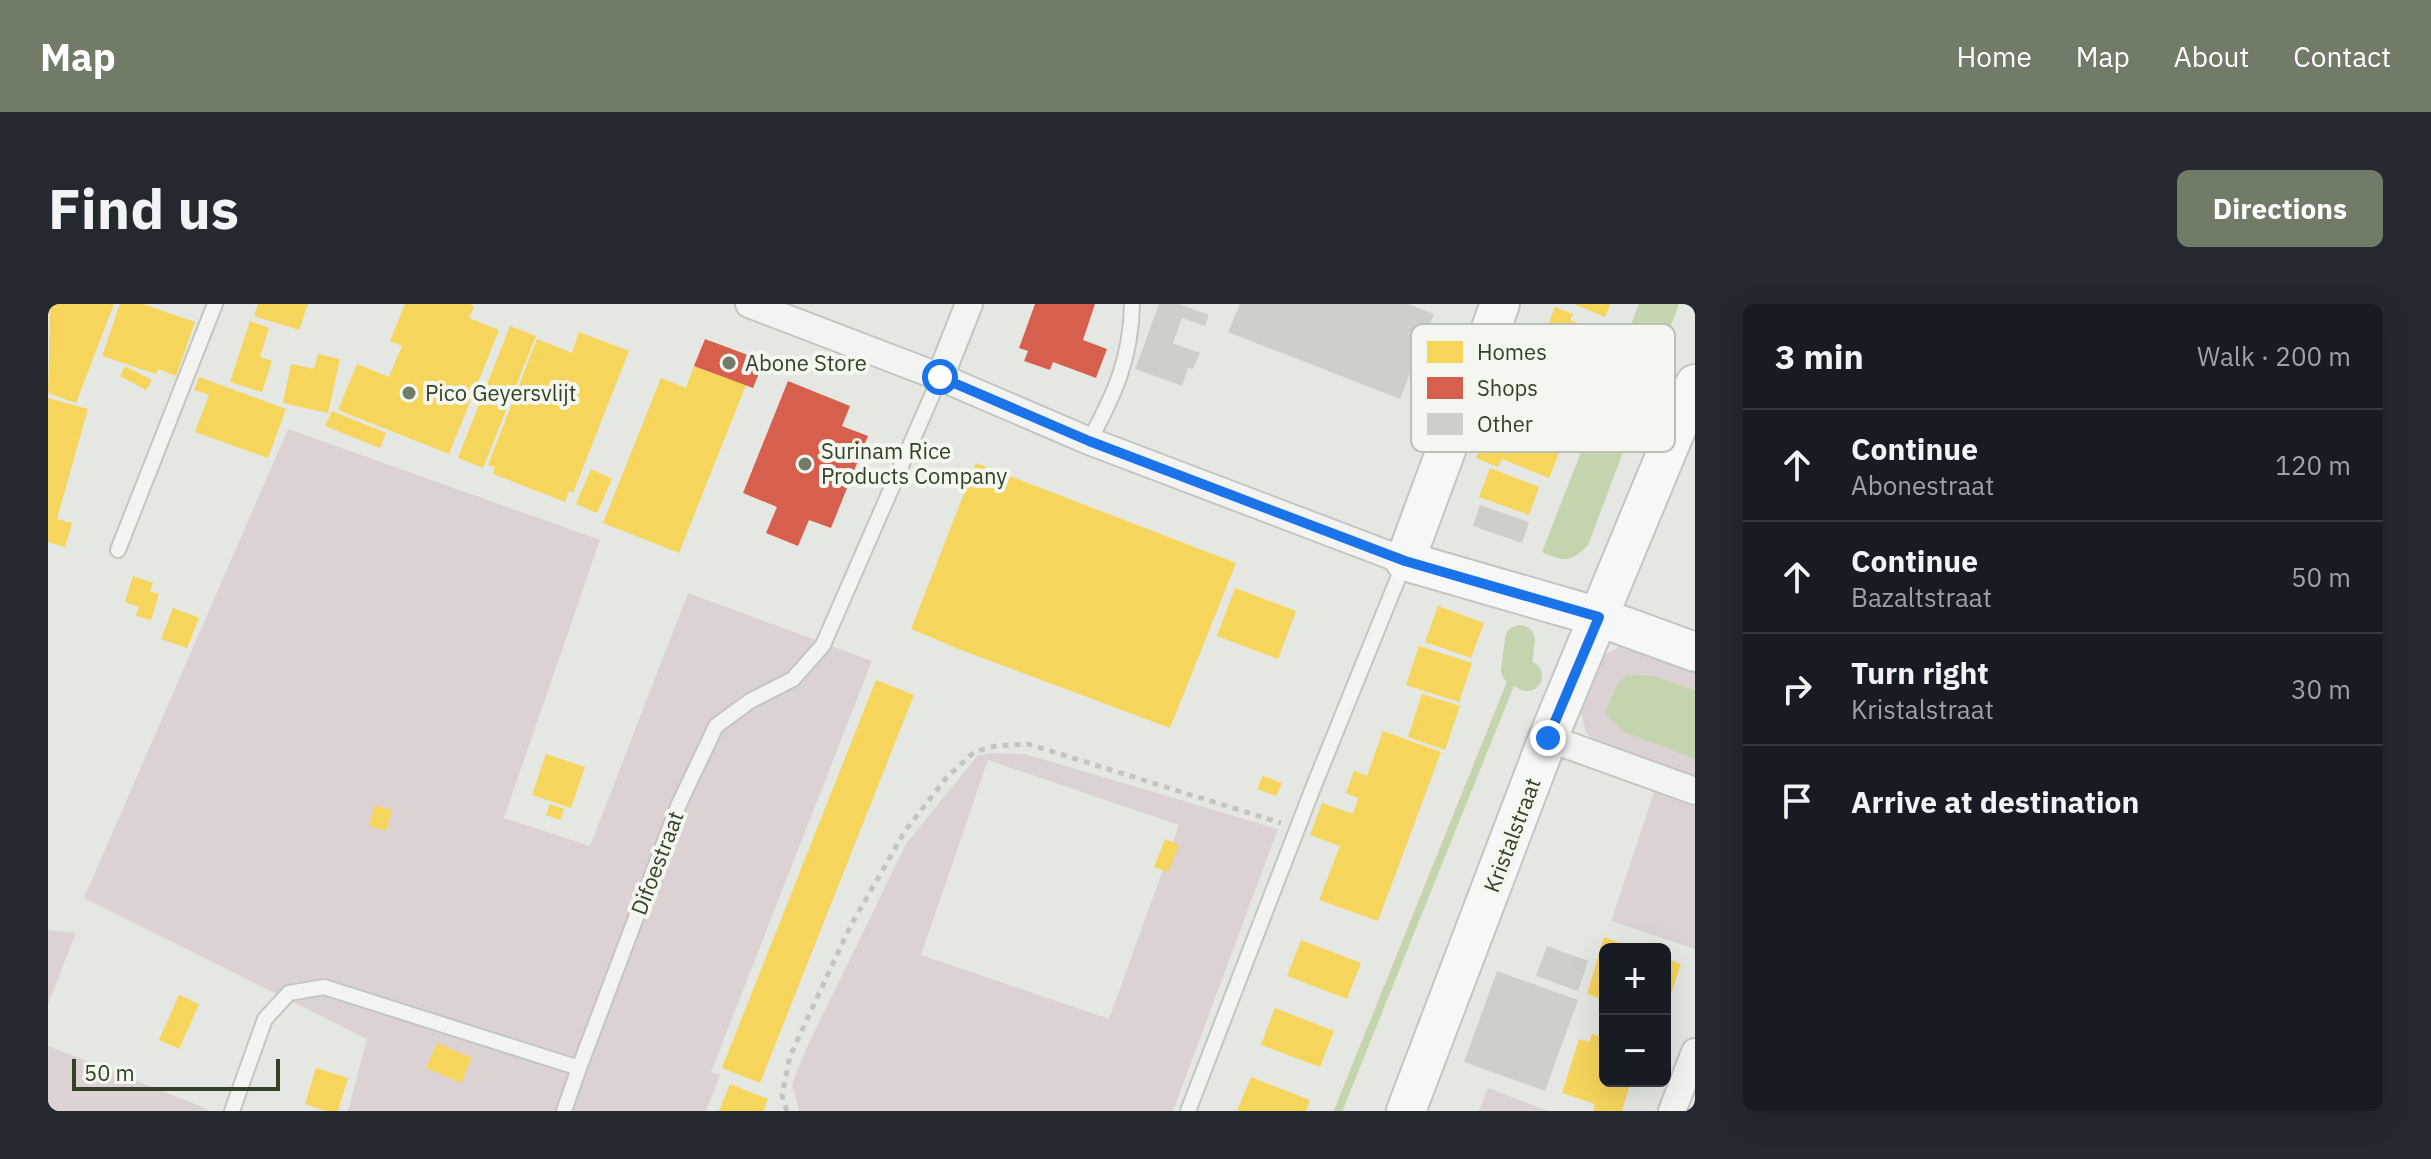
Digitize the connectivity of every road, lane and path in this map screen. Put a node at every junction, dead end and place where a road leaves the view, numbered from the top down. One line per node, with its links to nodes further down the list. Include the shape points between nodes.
1 (215, 304): 13 (lane)
2 (749, 304): 7 (street)
3 (969, 304): 7 (street, Difoestraat)
4 (1132, 304): 10 (lane, via 1131,336 1121,371)
5 (1500, 304): 6 (street)
6 (1493, 324)
7 (940, 377): 10 (street); 21 (lane, Difoestraat, via 823,645 793,679 716,726 679,804)
8 (1695, 384): 9 (street, Kristalstraat)
9 (1675, 433)
10 (1089, 441): 14 (street)
11 (1445, 452): 14 (street)
12 (1667, 452): 15 (street, Kristalstraat)
13 (118, 550)
14 (1405, 561): 15 (street); 19 (lane)
15 (1599, 617): 16 (street); 17 (street, Kristalstraat)
16 (1695, 652)
17 (1548, 738): 18 (street); 26 (street, Kristalstraat)
18 (1695, 791)
19 (1298, 828): 24 (path, via 1028,744 974,752 905,831 850,927 790,1056 782,1095); 25 (lane)
20 (1695, 1052): 27 (street)
21 (579, 1068): 22 (lane, via 324,987 289,993 265,1019); 23 (lane, Difoestraat)
22 (232, 1111)
23 (564, 1111)
24 (787, 1111)
25 (1188, 1111)
26 (1406, 1111)
27 (1672, 1111)

